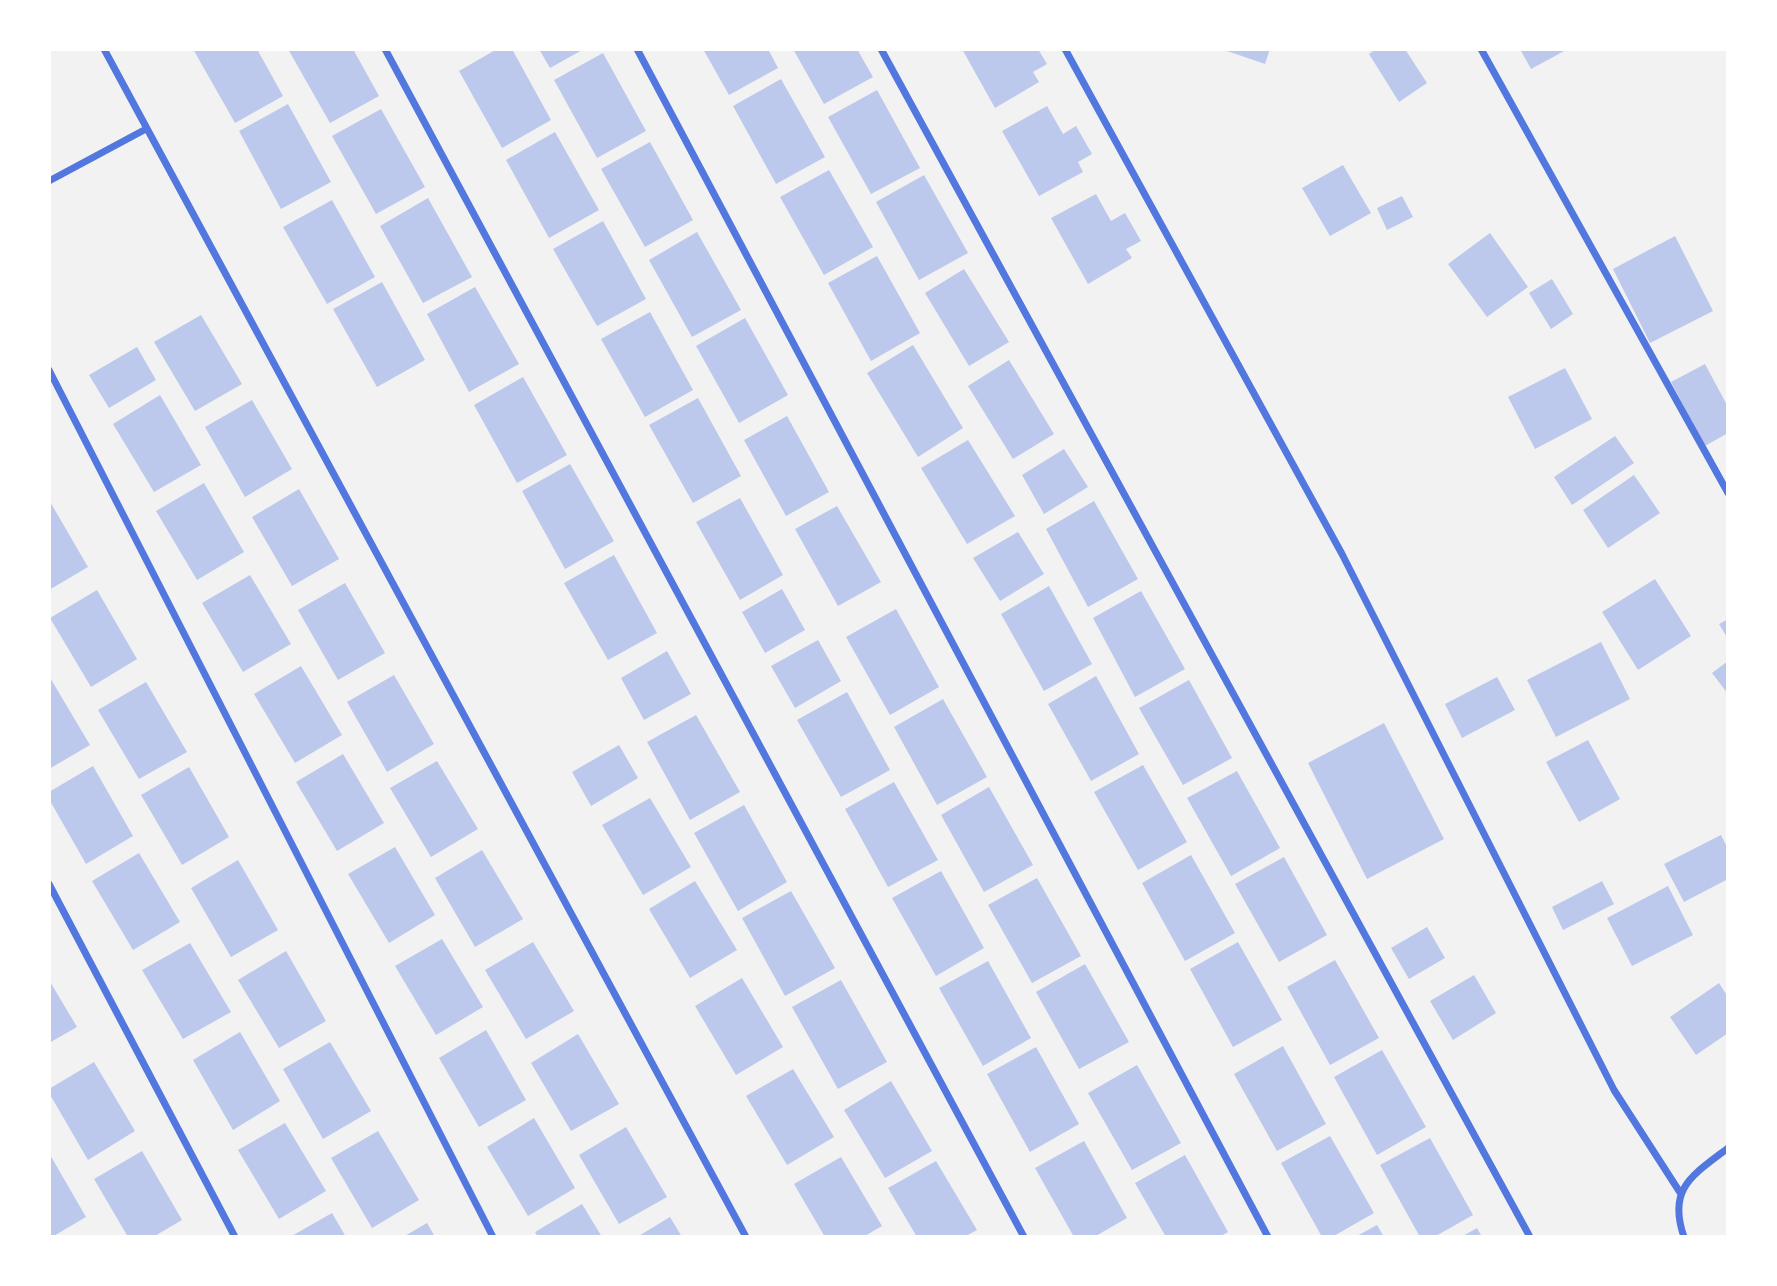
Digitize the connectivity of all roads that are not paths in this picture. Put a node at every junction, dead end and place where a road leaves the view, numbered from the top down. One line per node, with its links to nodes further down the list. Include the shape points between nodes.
1 (104, 49): 7 (street)
2 (385, 49): 17 (street)
3 (637, 49): 18 (street)
4 (881, 49): 19 (street)
5 (1065, 49): 13 (street, via 1342,554 1614,1090)
6 (1481, 49): 10 (street)
7 (146, 129): 8 (street); 16 (street)
8 (49, 181)
9 (49, 370): 15 (street)
10 (1728, 493)
11 (49, 884): 14 (street)
12 (1728, 1148): 13 (street, via 1691,1176)
13 (1681, 1195): 20 (street, via 1677,1217)
14 (235, 1237)
15 (493, 1237)
16 (746, 1237)
17 (1024, 1237)
18 (1268, 1237)
19 (1530, 1237)
20 (1684, 1237)

